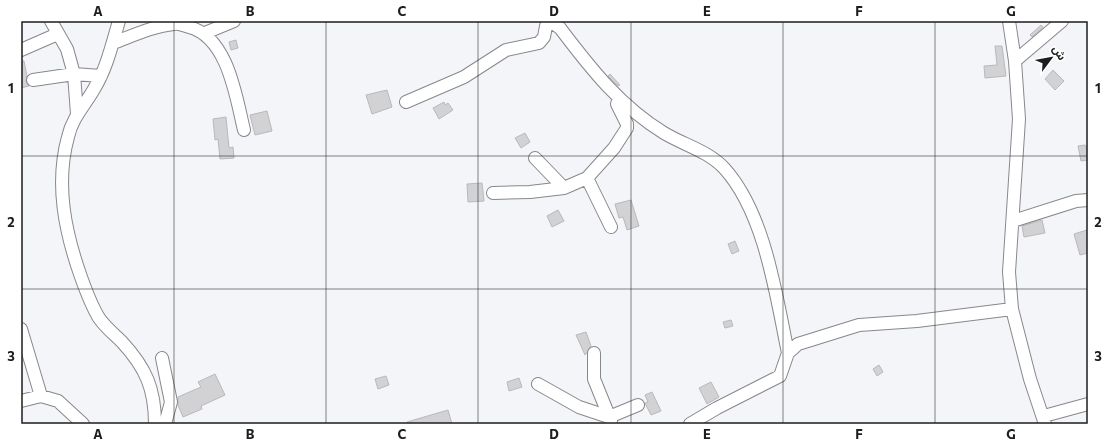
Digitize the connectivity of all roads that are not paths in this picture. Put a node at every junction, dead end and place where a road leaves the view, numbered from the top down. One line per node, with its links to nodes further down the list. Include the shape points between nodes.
1 (51, 21): 7 (street)
2 (119, 21): 8 (street)
3 (234, 21): 6 (street)
4 (1009, 21): 10 (street)
5 (1062, 21): 10 (street)
6 (205, 34): 8 (street, via 176,23); 17 (street, via 218,48 229,74)
7 (58, 35): 9 (street); 11 (street, via 67,50)
8 (113, 43): 12 (street)
9 (21, 50)
10 (1015, 61): 23 (street, via 1019,119)
11 (74, 74): 12 (street); 13 (street); 16 (street)
12 (101, 76): 16 (street)
13 (33, 80)
14 (619, 99): 15 (street, via 593,73 560,28 549,23 539,43 506,50 464,77); 19 (street, via 617,104 627,128 614,148); 28 (street, via 664,133 700,150 724,168 741,191 759,233)
15 (406, 102)
16 (78, 114): 38 (street, via 68,136 64,158 62,194 68,234 92,308 107,329 122,342 144,370 155,402)
17 (244, 130)
18 (535, 158): 20 (street)
19 (587, 178): 20 (street); 24 (street)
20 (564, 188): 21 (street)
21 (493, 193)
22 (1088, 200): 23 (street, via 1076,201)
23 (1012, 221): 25 (street, via 1009,272)
24 (611, 227)
25 (1012, 310): 28 (street, via 859,325 798,344); 36 (street)
26 (21, 329): 31 (street)
27 (594, 353): 35 (street, via 594,379)
28 (788, 353): 40 (street, via 780,376)
29 (162, 358): 39 (street, via 170,402)
30 (538, 384): 35 (street, via 579,407)
31 (41, 396): 32 (street); 37 (street, via 58,401)
32 (21, 401)
33 (1088, 404): 36 (street)
34 (638, 405): 35 (street)
35 (610, 420)
36 (1044, 420)
37 (83, 424)
38 (155, 424)
39 (165, 424)
40 (690, 424)

